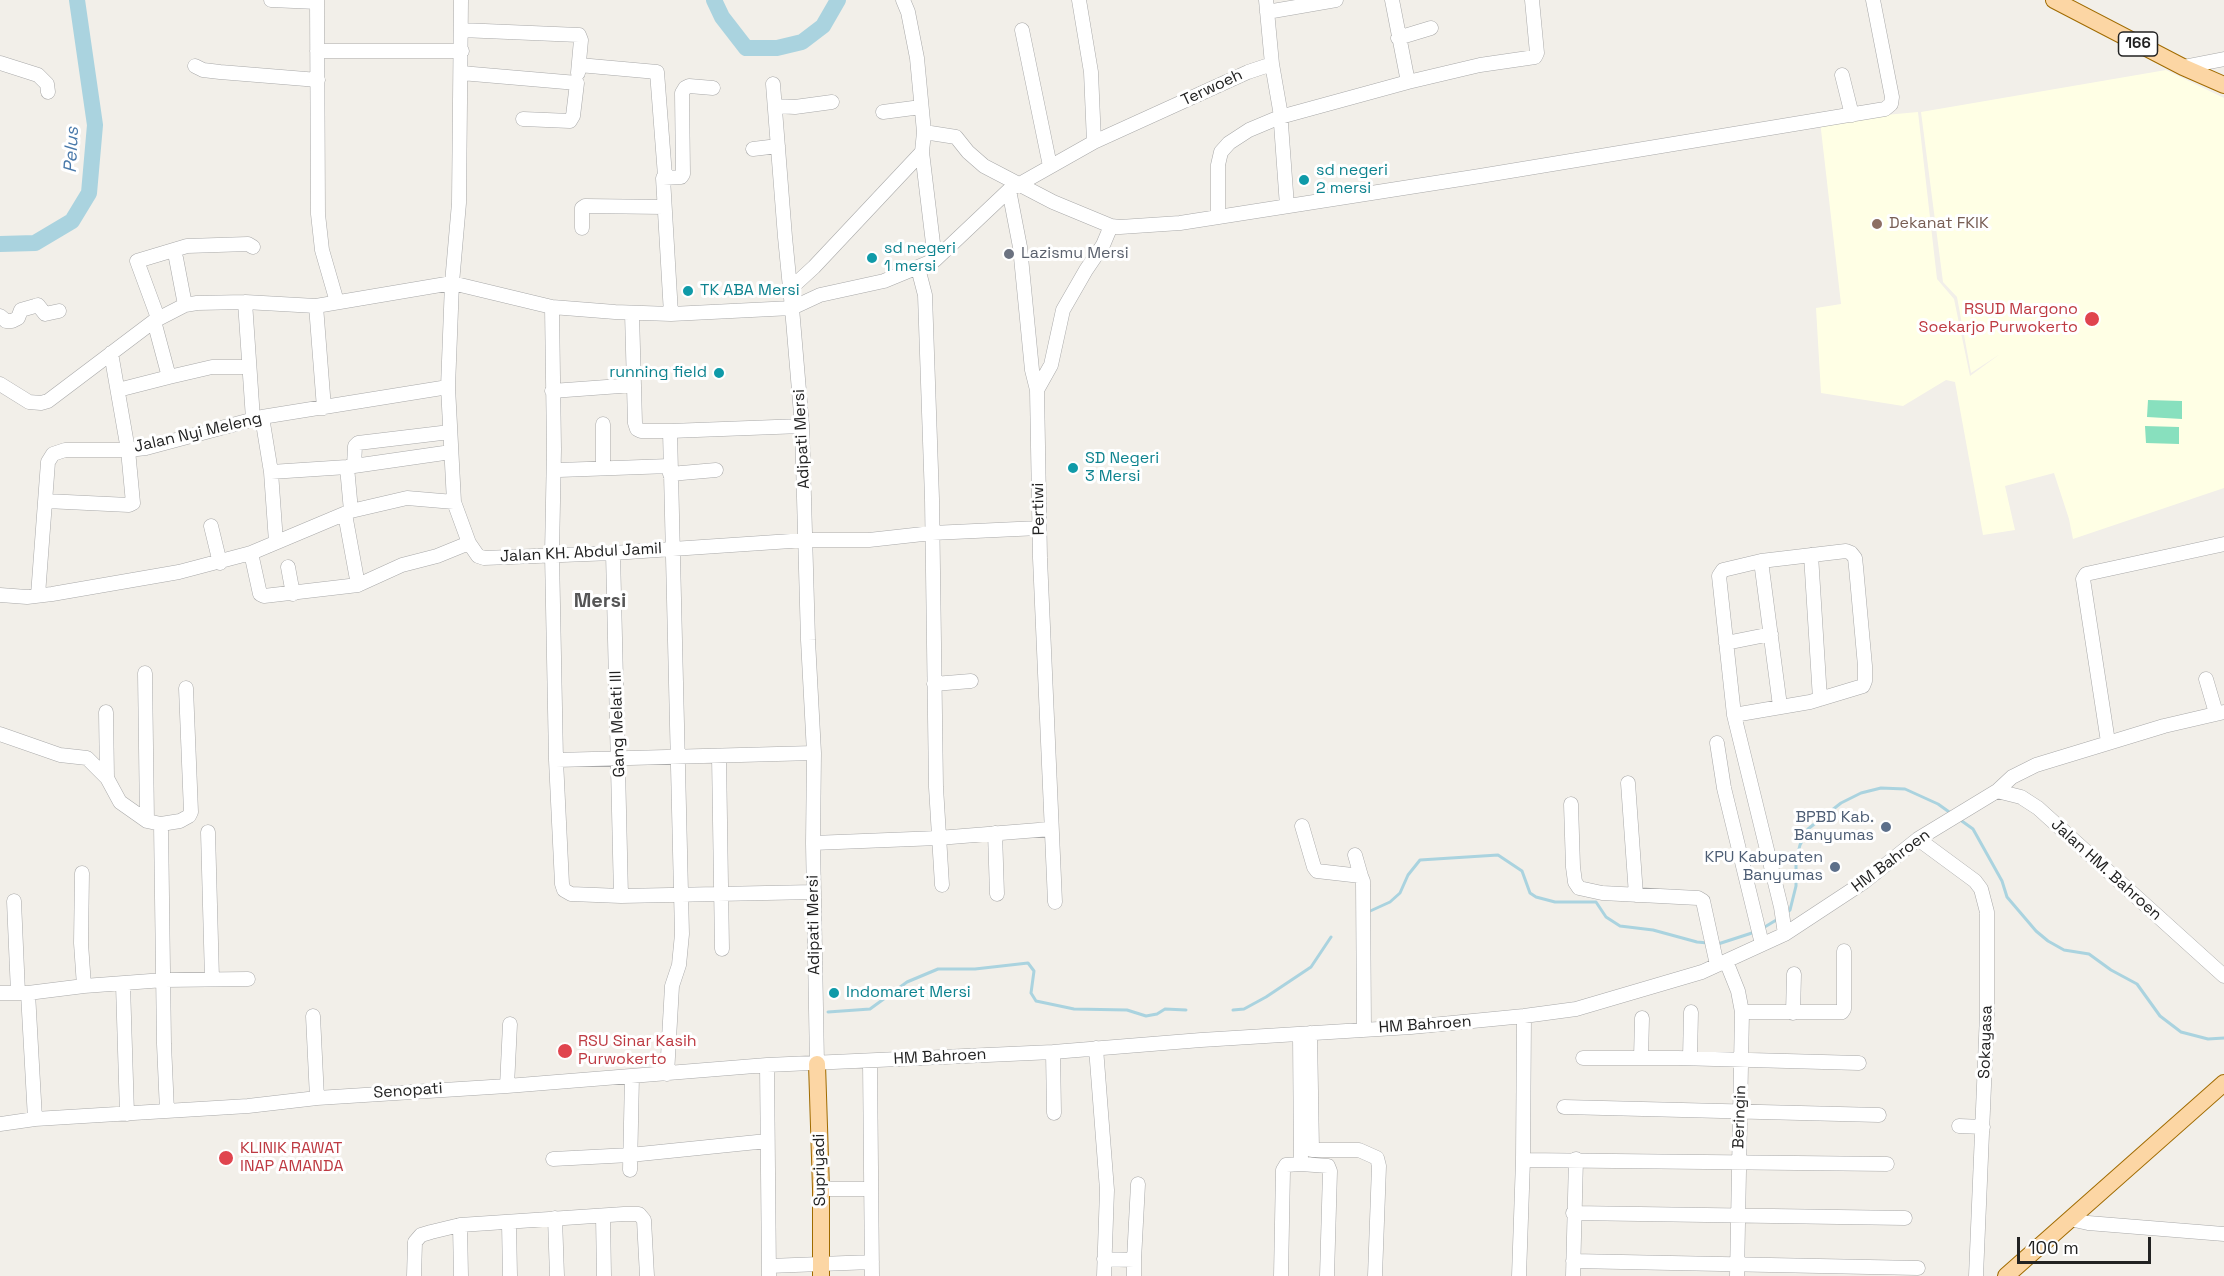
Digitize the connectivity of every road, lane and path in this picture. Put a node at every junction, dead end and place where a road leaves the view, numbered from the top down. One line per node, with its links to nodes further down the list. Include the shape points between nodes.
1 (271, 0): 10 (street)
2 (461, 0): 13 (street)
3 (903, 0): 35 (street, via 914,38)
4 (1079, 0): 41 (street, via 1091,72)
5 (1336, 0): 11 (street)
6 (1392, 0): 15 (street)
7 (1532, 0): 27 (street, via 1535,57)
8 (1873, 0): 38 (street, via 1892,101 1885,109)
9 (2054, 0): 23 (main road, 166)
10 (317, 1): 16 (street)
11 (1267, 6): 20 (street)
12 (1431, 28): 15 (street)
13 (461, 30): 17 (street); 21 (street, via 579,35)
14 (1022, 30): 45 (street)
15 (1398, 38): 27 (street)
16 (317, 51): 17 (street); 26 (street)
17 (462, 51): 24 (street)
18 (2224, 59): 23 (street)
19 (0, 63): 32 (street, via 38,75 47,84)
20 (1272, 64): 37 (street); 41 (street, Terwoeh)
21 (579, 65): 28 (street); 46 (street, via 657,72)
22 (195, 66): 26 (street, via 220,72)
23 (2183, 67): 30 (main road, 166)
24 (461, 73): 28 (street); 57 (street, via 459,203)
25 (1842, 75): 38 (street)
26 (318, 80): 59 (street, via 318,214 322,250)
27 (1408, 82): 37 (street)
28 (577, 83): 39 (street, via 570,121)
29 (773, 84): 34 (street, Adipati Mersi)
30 (2224, 85)
31 (713, 88): 46 (street, via 689,86 682,93 683,174)
32 (48, 92)
33 (832, 102): 34 (street)
34 (776, 106): 42 (street, Adipati Mersi)
35 (921, 107): 36 (street); 40 (street)
36 (883, 112)
37 (1280, 113): 48 (street); 50 (street, via 1223,148 1218,165)
38 (1852, 115): 48 (street)
39 (523, 119)
40 (924, 132): 44 (street); 47 (street, via 956,137)
41 (1094, 142): 45 (street)
42 (778, 146): 43 (street); 58 (street, Adipati Mersi)
43 (753, 149)
44 (922, 152): 55 (street); 58 (street)
45 (1050, 166): 47 (street)
46 (665, 176): 49 (street)
47 (1013, 191): 51 (street, via 1038,193); 55 (street); 77 (street, Pertiwi)
48 (1287, 206): 50 (street)
49 (664, 207): 52 (street, via 585,206); 65 (street)
50 (1218, 217): 51 (street)
51 (1111, 226): 77 (street, via 1063,310 1051,365)
52 (582, 228)
53 (253, 247): 69 (street, via 187,246 137,261)
54 (176, 258): 60 (street)
55 (935, 260): 56 (street)
56 (921, 276): 67 (street, via 820,295); 98 (street)
57 (452, 289): 59 (street); 64 (street); 75 (street)
58 (790, 289): 67 (street, Adipati Mersi)
59 (337, 302): 63 (street)
60 (185, 305): 61 (street); 69 (street)
61 (245, 306): 63 (street); 71 (street)
62 (59, 311): 66 (street, via 45,314 38,305 21,310 12,321)
63 (316, 311): 79 (street)
64 (552, 313): 68 (street); 78 (street)
65 (671, 314): 67 (street); 68 (street)
66 (0, 316)
67 (793, 316): 82 (street, Adipati Mersi)
68 (632, 318): 74 (street)
69 (156, 324): 70 (street); 72 (street)
70 (112, 360): 73 (street, via 41,403 29,402); 76 (street)
71 (249, 367): 72 (street, via 212,367); 80 (street)
72 (169, 377): 76 (street)
73 (0, 384)
74 (634, 385): 78 (street); 83 (street, via 636,429)
75 (448, 387): 79 (street, Jalan Nyi Meleng); 84 (street)
76 (118, 390): 85 (street)
77 (1037, 390): 97 (street, Pertiwi)
78 (552, 391): 106 (street)
79 (324, 408): 80 (street, Jalan Nyi Meleng)
80 (257, 418): 85 (street, Jalan Nyi Meleng); 92 (street)
81 (603, 424): 88 (street)
82 (802, 426): 83 (street); 99 (street, Adipati Mersi)
83 (670, 431): 90 (street)
84 (450, 432): 86 (street); 87 (street, via 358,443)
85 (128, 450): 93 (street, Jalan Nyi Meleng, via 65,450 53,454 48,462); 93 (street, via 131,505)
86 (451, 452): 87 (street); 94 (street)
87 (351, 466): 92 (street); 95 (street)
88 (603, 467): 89 (street); 90 (street)
89 (559, 470)
90 (670, 470): 91 (street); 103 (street)
91 (716, 470)
92 (271, 472): 100 (street)
93 (46, 501): 114 (street, Jalan Nyi Meleng)
94 (454, 502): 95 (street, via 407,498); 101 (street)
95 (348, 513): 100 (street); 111 (street)
96 (211, 526): 109 (street)
97 (1039, 528): 98 (street, Jalan KH. Abdul Jamil); 142 (street, Pertiwi)
98 (932, 533): 99 (street, Jalan KH. Abdul Jamil, via 869,540); 120 (street)
99 (806, 540): 103 (street, Jalan KH. Abdul Jamil); 130 (street, Adipati Mersi)
100 (276, 542): 104 (street)
101 (469, 543): 106 (street, Jalan KH. Abdul Jamil, via 477,556 484,558); 111 (street, via 402,565)
102 (2224, 544): 128 (street, via 2086,574)
103 (672, 549): 105 (street, Jalan KH. Abdul Jamil); 132 (street)
104 (251, 553): 109 (street); 112 (street, via 262,596)
105 (613, 553): 106 (street, Jalan KH. Abdul Jamil); 133 (street, Gang Melati III)
106 (552, 554): 134 (street)
107 (1811, 555): 108 (street); 122 (street); 122 (street, via 1846,551 1854,558 1865,666 1863,686)
108 (1761, 561): 115 (street); 116 (street, via 1723,570 1719,576)
109 (220, 563): 114 (street)
110 (288, 567): 112 (street)
111 (358, 585): 112 (street)
112 (293, 594)
113 (0, 595): 114 (street)
114 (38, 595)
115 (1772, 634): 116 (street); 123 (street)
116 (1726, 643): 126 (street)
117 (145, 673): 139 (street)
118 (2206, 679): 125 (street)
119 (971, 681): 120 (street)
120 (934, 684): 145 (street)
121 (186, 688): 140 (street, via 191,812 180,821)
122 (1820, 699): 123 (street)
123 (1780, 706): 126 (street)
124 (106, 712): 135 (street)
125 (2220, 712): 128 (street)
126 (1734, 715): 160 (street)
127 (0, 734): 135 (street, via 60,755 87,758)
128 (2108, 742): 137 (street, via 2036,765 2012,777)
129 (1716, 743): 161 (street)
130 (814, 753): 131 (street); 147 (street, Adipati Mersi)
131 (719, 756): 132 (street); 157 (street)
132 (678, 757): 133 (street); 156 (street)
133 (619, 759): 134 (street); 155 (street, Gang Melati III)
134 (556, 760): 155 (street, via 564,890 571,894)
135 (107, 778): 139 (street, via 120,802)
136 (1628, 783): 154 (street)
137 (1997, 791): 146 (street, HM Bahroen); 166 (street, Jalan HM. Bahroen, via 2038,808)
138 (1571, 804): 154 (street, via 1573,867 1579,888)
139 (147, 821): 140 (street)
140 (161, 824): 169 (street)
141 (1302, 826): 150 (street, via 1317,871)
142 (1052, 829): 144 (street); 159 (street, Pertiwi)
143 (208, 832): 167 (street)
144 (994, 833): 145 (street); 153 (street)
145 (938, 838): 147 (street); 151 (street)
146 (1918, 839): 160 (street, HM Bahroen, via 1864,882); 207 (street, Sokayasa, via 1975,881 1987,912)
147 (813, 843): 152 (street, Adipati Mersi)
148 (1355, 855): 150 (street)
149 (82, 873): 171 (street)
150 (1361, 876): 181 (street)
151 (942, 885)
152 (814, 892): 157 (street); 191 (street, Adipati Mersi)
153 (997, 894)
154 (1636, 895): 164 (street, Beringin, via 1703,901)
155 (621, 896): 156 (street)
156 (682, 896): 157 (street); 193 (street, via 681,958 672,986)
157 (721, 896): 162 (street)
158 (14, 901): 173 (street)
159 (1055, 902)
160 (1784, 930): 161 (street, HM Bahroen)
161 (1761, 940): 164 (street, HM Bahroen)
162 (722, 949)
163 (1844, 951): 176 (street, via 1844,1011)
164 (1719, 961): 175 (street, Beringin, via 1738,991); 178 (street, HM Bahroen, via 1691,976 1576,1009)
165 (1794, 974): 176 (street)
166 (2224, 976)
167 (212, 979): 168 (street); 169 (street)
168 (248, 979)
169 (164, 980): 170 (street); 200 (street)
170 (123, 985): 171 (street); 202 (street)
171 (84, 986): 173 (street)
172 (0, 993): 173 (street)
173 (23, 993): 204 (street)
174 (1691, 1012): 187 (street)
175 (1742, 1012): 176 (street); 188 (street, Beringin)
176 (1793, 1013)
177 (313, 1016): 197 (street)
178 (1524, 1016): 181 (street, HM Bahroen); 212 (street)
179 (1642, 1018): 186 (street)
180 (510, 1024): 196 (street)
181 (1364, 1030): 182 (street, HM Bahroen)
182 (1305, 1034): 183 (street, HM Bahroen); 214 (street); 247 (street, via 1312,1149 1359,1150 1377,1158)
183 (1096, 1048): 184 (street, HM Bahroen); 229 (street, via 1107,1190)
184 (1053, 1052): 189 (street, HM Bahroen); 201 (street)
185 (1583, 1058): 186 (street)
186 (1641, 1058): 187 (street)
187 (1690, 1058): 188 (street)
188 (1742, 1060): 190 (street); 199 (street, Beringin)
189 (870, 1061): 191 (street, HM Bahroen); 218 (street)
190 (1859, 1063)
191 (817, 1064): 192 (street, Senopati); 219 (main road, Supriyadi)
192 (766, 1065): 193 (street, Senopati); 208 (street)
193 (667, 1074): 194 (street, Senopati)
194 (632, 1076): 196 (street, Senopati); 209 (street)
195 (2224, 1083): 225 (main road)
196 (507, 1086): 197 (street, Senopati)
197 (317, 1098): 200 (street, Senopati)
198 (1564, 1107): 199 (street)
199 (1741, 1111): 203 (street); 213 (street, Beringin)
200 (167, 1112): 202 (street, Senopati)
201 (1054, 1113)
202 (127, 1114): 204 (street, Senopati)
203 (1879, 1115)
204 (35, 1119): 205 (street, Senopati)
205 (0, 1124)
206 (1959, 1126): 207 (street)
207 (1983, 1127): 250 (street, Sokayasa)
208 (767, 1141): 209 (street); 236 (street)
209 (630, 1155): 210 (street); 216 (street)
210 (552, 1159)
211 (1576, 1159): 212 (street); 213 (street); 220 (street)
212 (1523, 1160): 248 (street)
213 (1739, 1161): 215 (street); 221 (street, Beringin)
214 (1301, 1164): 245 (street, via 1286,1165 1283,1170); 246 (street, via 1330,1168)
215 (1887, 1164)
216 (630, 1170)
217 (1138, 1184): 230 (street)
218 (871, 1188): 219 (street); 233 (street)
219 (821, 1189): 234 (main road, Supriyadi)
220 (1574, 1213): 221 (street); 231 (street)
221 (1738, 1215): 224 (street); 235 (street, Beringin)
222 (603, 1216): 223 (street); 241 (street); 242 (street, via 642,1216)
223 (555, 1218): 226 (street); 240 (street)
224 (1905, 1218)
225 (2070, 1219): 228 (street); 251 (main road)
226 (509, 1223): 227 (street); 239 (street)
227 (460, 1225): 237 (street, via 419,1237 414,1245); 238 (street)
228 (2224, 1234)
229 (1104, 1259): 230 (street); 243 (street)
230 (1134, 1260): 244 (street)
231 (1573, 1261): 235 (street); 249 (street)
232 (1918, 1268): 235 (street)
233 (872, 1269): 234 (street)
234 (821, 1270): 236 (street)
235 (1737, 1270)
236 (769, 1271)
237 (414, 1276)
238 (460, 1276)
239 (510, 1276)
240 (557, 1276)
241 (603, 1276)
242 (647, 1276)
243 (1104, 1276)
244 (1134, 1276)
245 (1281, 1276)
246 (1327, 1276)
247 (1375, 1276)
248 (1520, 1276)
249 (1573, 1276)
250 (1976, 1276)
251 (2006, 1276)

